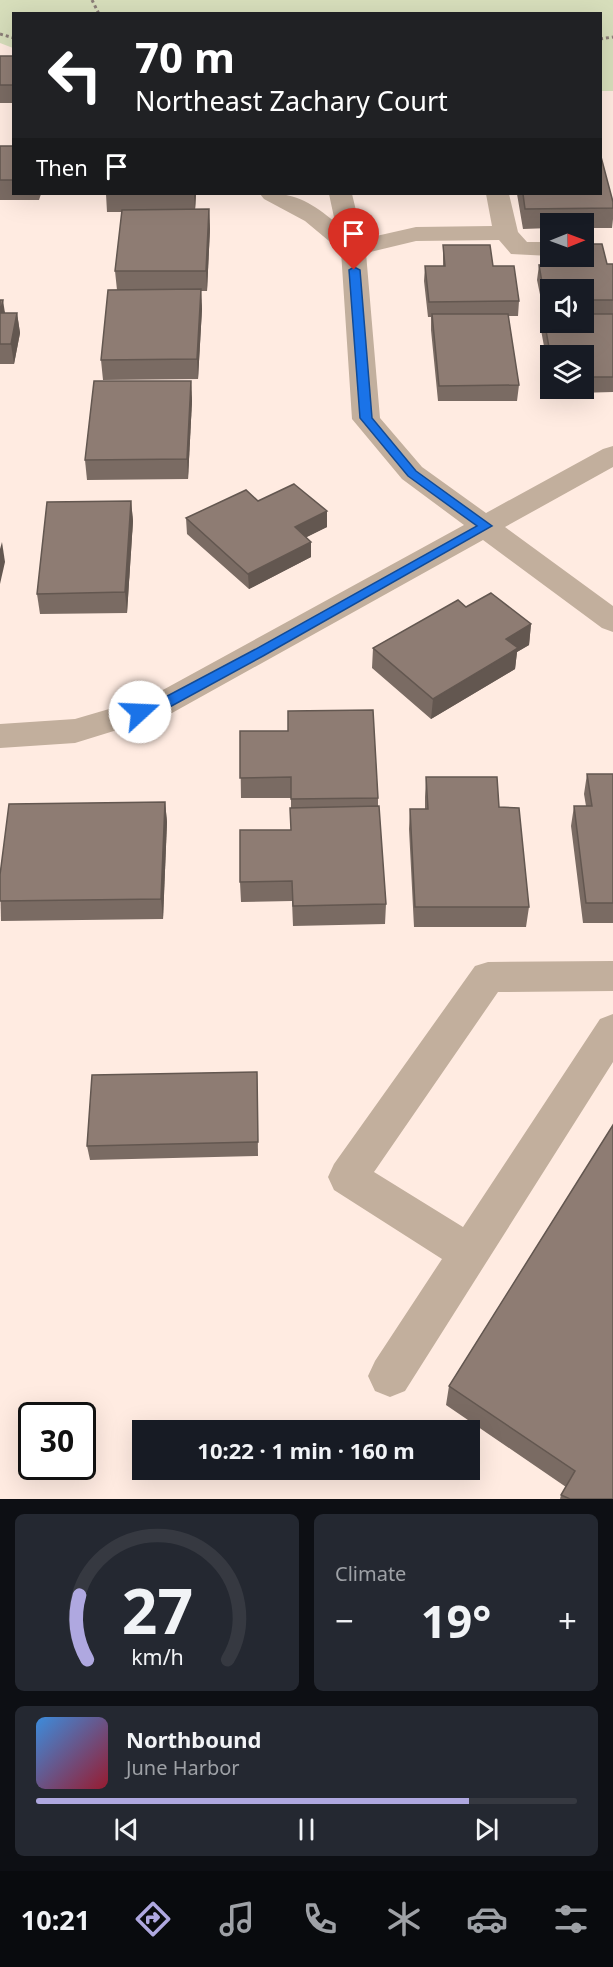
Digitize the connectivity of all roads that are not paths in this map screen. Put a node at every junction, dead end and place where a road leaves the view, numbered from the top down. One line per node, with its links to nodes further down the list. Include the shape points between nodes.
1 (274, 195): 5 (street, via 313,216)
2 (341, 195): 5 (street)
3 (498, 195): 4 (street)
4 (506, 233): 5 (street, via 416,234); 6 (street, via 520,249)
5 (353, 249): 8 (street, via 366,418 412,473)
6 (540, 249)
7 (613, 455): 8 (street)
8 (486, 526): 9 (street); 10 (street, via 161,705 75,731)
9 (613, 621)
10 (0, 735)
11 (613, 976): 13 (street, via 488,977 348,1177)
12 (613, 1030): 13 (street)
13 (468, 1253): 14 (street)
14 (390, 1376)

